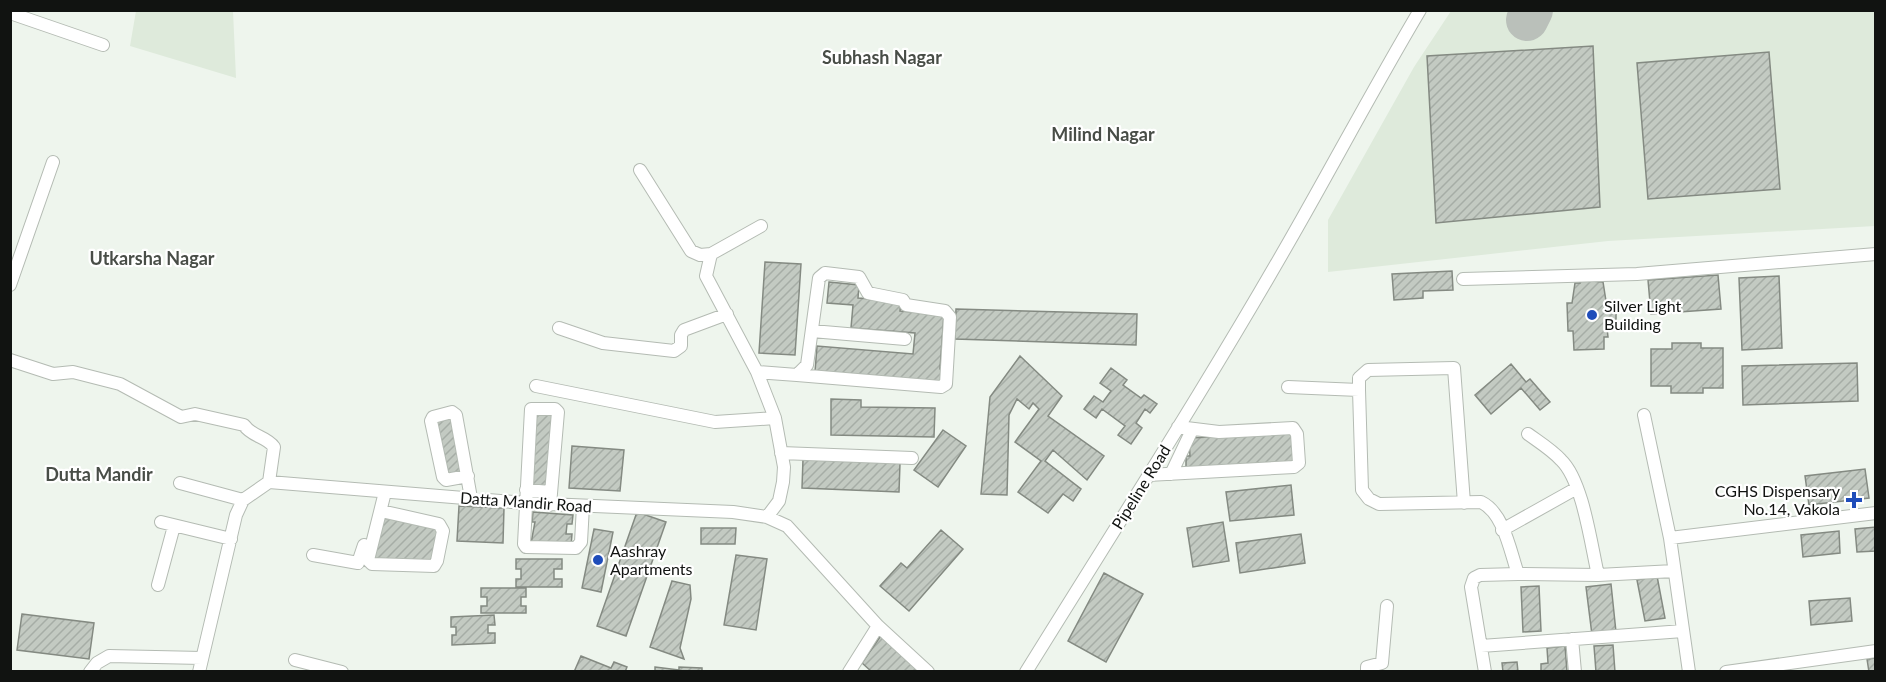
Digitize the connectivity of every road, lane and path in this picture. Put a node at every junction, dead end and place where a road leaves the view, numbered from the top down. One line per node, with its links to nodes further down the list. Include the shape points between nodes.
1 (1420, 10): 23 (street, Pipeline Road)
2 (10, 14): 3 (street)
3 (103, 45)
4 (53, 162): 10 (street)
5 (640, 170): 7 (street, via 691,251)
6 (761, 226): 7 (street)
7 (711, 254): 11 (street, via 706,276)
8 (1875, 254): 9 (street, via 1637,274)
9 (1463, 279)
10 (10, 285)
11 (727, 314): 12 (street, via 684,330 681,346 674,351 603,343); 16 (street)
12 (559, 328)
13 (813, 331): 14 (street); 17 (street, via 807,365); 17 (street, via 819,278 825,273 859,277 868,293 903,300 906,305 945,311 950,316 946,384 941,387)
14 (905, 339)
15 (10, 360): 32 (street, via 53,374 73,372 120,384 180,417 195,414 244,425 274,447)
16 (757, 372): 17 (street); 22 (street)
17 (797, 375)
18 (536, 386): 22 (street, via 715,422)
19 (1288, 387): 20 (street)
20 (1359, 390): 41 (street, via 1362,490 1369,499 1379,504); 41 (street, via 1359,378 1368,370 1454,368)
21 (1644, 415): 49 (street)
22 (775, 417): 27 (street)
23 (1178, 427): 24 (street); 26 (street, Pipeline Road)
24 (1190, 434): 26 (street); 29 (street); 29 (street, via 1293,428 1299,462 1294,467)
25 (1528, 434): 34 (street, via 1562,460)
26 (1171, 439): 30 (street, Pipeline Road)
27 (781, 453): 28 (street); 45 (street, via 779,501)
28 (912, 458)
29 (1171, 474): 30 (street)
30 (1148, 475): 69 (street, Pipeline Road)
31 (468, 476): 31 (street, via 456,416 452,412 433,417 443,477 446,480); 37 (street)
32 (269, 482): 36 (street, Datta Mandir Road); 39 (street)
33 (180, 483): 39 (street)
34 (1576, 488): 48 (street); 54 (street)
35 (526, 490): 38 (street); 38 (street, via 531,409 555,409 558,412); 40 (street)
36 (382, 492): 37 (street, Datta Mandir Road); 43 (street); 51 (street, via 358,563)
37 (471, 498): 40 (street, Datta Mandir Road)
38 (551, 498): 40 (street, Datta Mandir Road); 42 (street, Datta Mandir Road)
39 (243, 500): 50 (street)
40 (525, 503): 42 (street, via 526,547 576,548 581,542)
41 (1464, 503): 48 (street, via 1481,502 1489,506)
42 (583, 506): 45 (street, Datta Mandir Road)
43 (381, 512): 43 (street, via 368,560 372,564 434,566 443,531 438,524)
44 (1875, 513): 49 (street)
45 (767, 517): 57 (street, Datta Mandir Road, via 787,526)
46 (161, 522): 47 (street)
47 (174, 526): 50 (street); 55 (street)
48 (1502, 530): 53 (street)
49 (1670, 538): 52 (street)
50 (231, 539): 62 (street)
51 (313, 555)
52 (1674, 571): 54 (street); 58 (street)
53 (1518, 574): 54 (street); 60 (street, via 1474,578 1471,587)
54 (1598, 575)
55 (158, 585)
56 (1387, 606): 70 (street, via 1382,663 1366,667)
57 (878, 626): 67 (street); 68 (street, Datta Mandir Road)
58 (1683, 631): 59 (street); 73 (street)
59 (1572, 639): 60 (street); 72 (street)
60 (1481, 646): 71 (street)
61 (1875, 651): 74 (street)
62 (202, 658): 64 (street, via 109,656); 65 (street)
63 (295, 660): 66 (street)
64 (90, 672)
65 (199, 672)
66 (342, 672)
67 (849, 672)
68 (928, 672)
69 (1026, 672)
70 (1366, 672)
71 (1485, 672)
72 (1575, 672)
73 (1689, 672)
74 (1726, 672)

